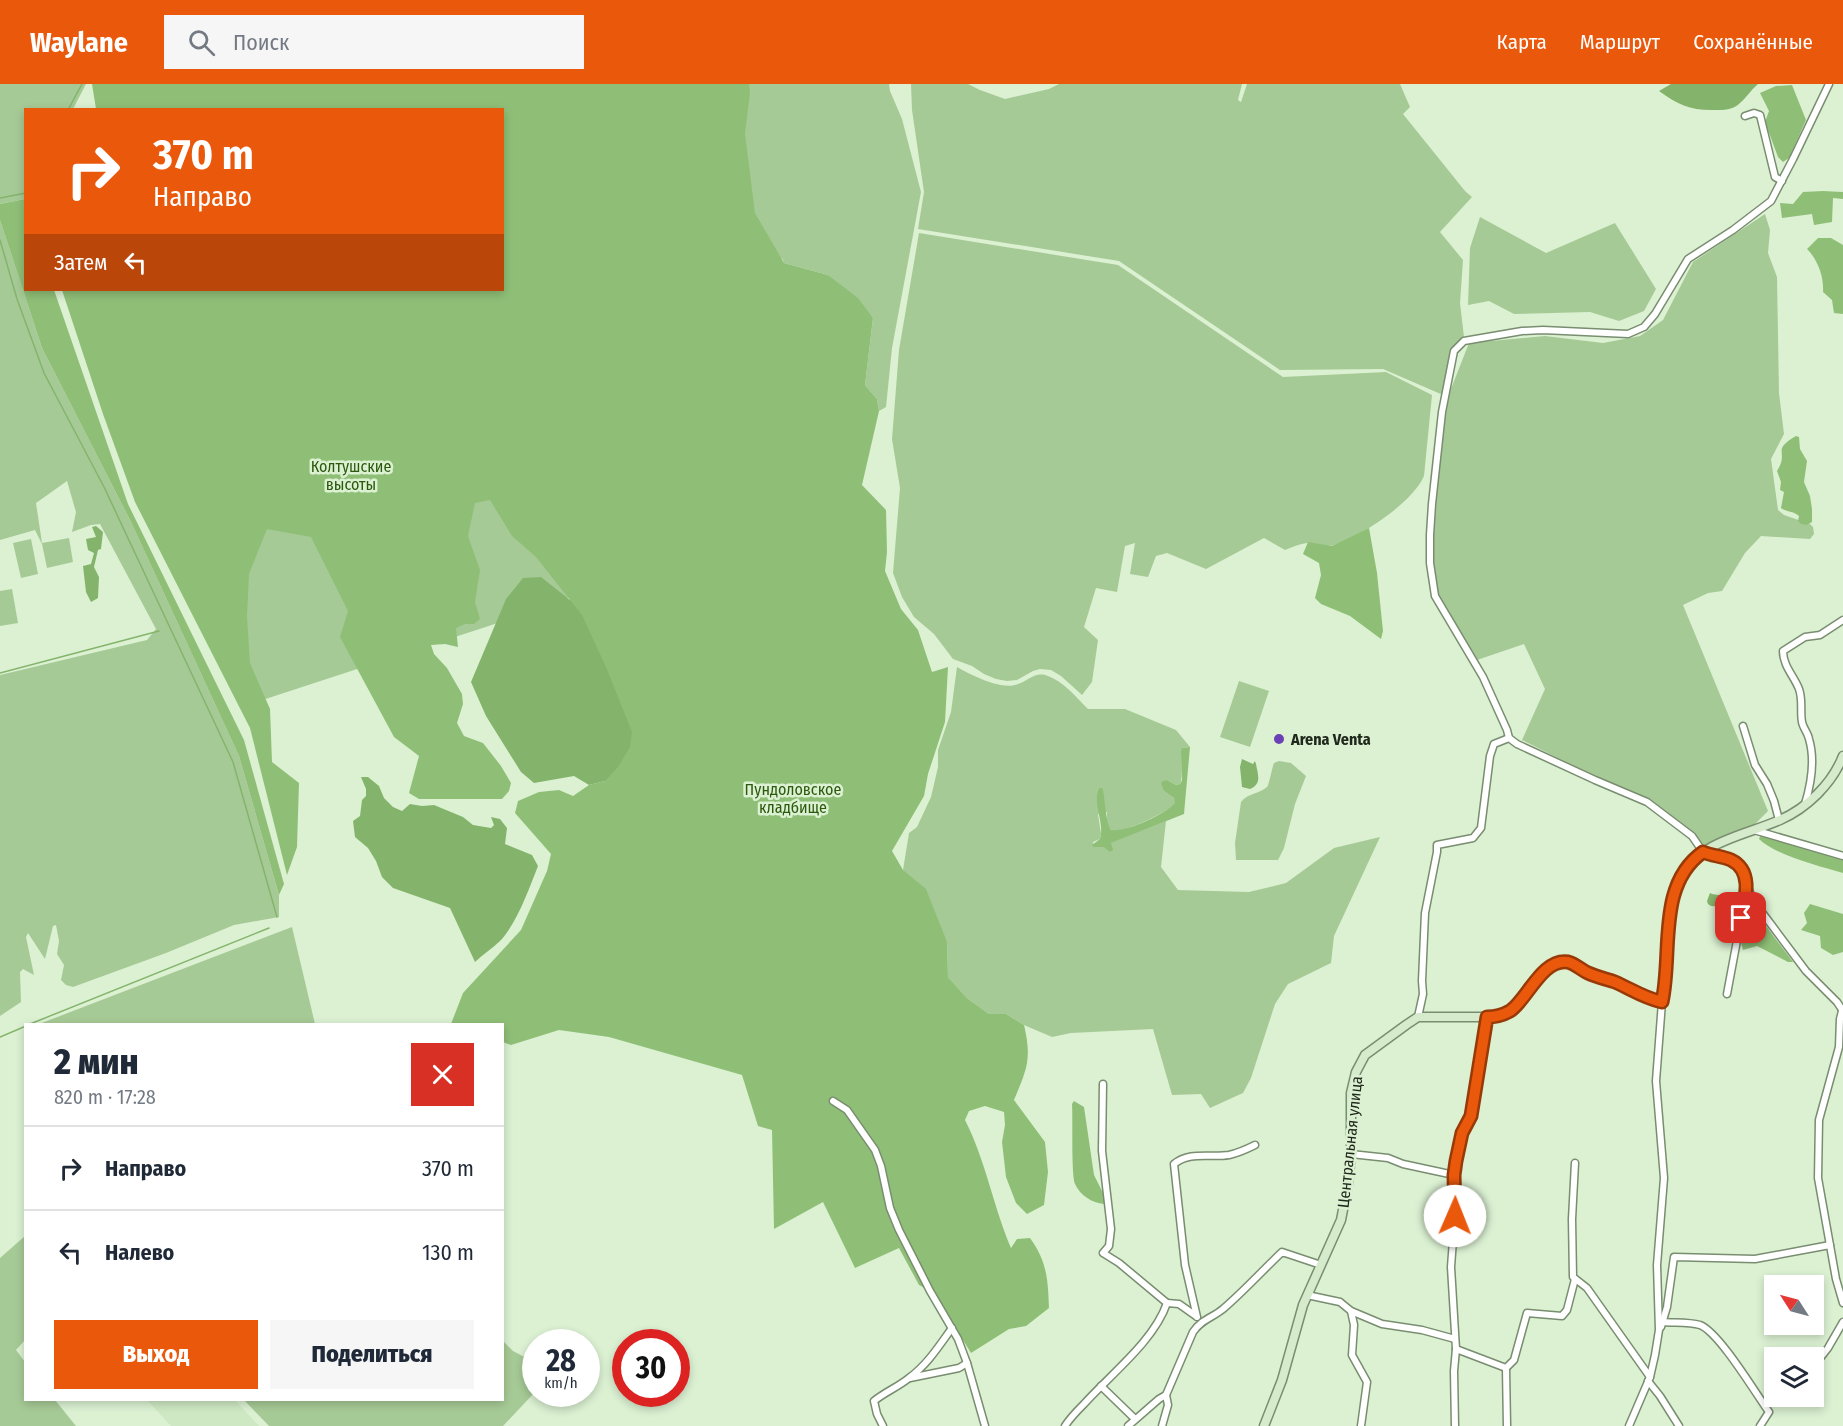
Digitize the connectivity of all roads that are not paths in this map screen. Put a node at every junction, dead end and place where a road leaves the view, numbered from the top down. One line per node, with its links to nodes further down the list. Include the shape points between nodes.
1 (1829, 84): 3 (street)
2 (1745, 116): 3 (street, via 1760,115 1775,177)
3 (1782, 181): 6 (street, via 1765,207 1688,259 1644,327 1628,334 1522,331 1464,341 1454,351 1442,412 1432,504 1430,535 1435,596 1483,677)
4 (1843, 620): 8 (street, via 1783,651 1798,688 1802,722 1810,741 1811,779)
5 (1743, 726): 9 (street)
6 (1509, 738): 11 (street, via 1647,802 1692,836); 17 (street, via 1494,744 1492,750 1481,828 1473,838 1437,845 1425,914 1423,994)
7 (1843, 756): 8 (street, via 1832,778)
8 (1805, 804): 9 (street)
9 (1779, 820): 10 (street)
10 (1754, 829): 11 (street); 12 (street)
11 (1703, 852): 13 (street, via 1732,861 1742,871); 15 (street, via 1685,868 1673,893)
12 (1843, 856)
13 (1748, 886): 14 (street); 16 (street, via 1753,900 1806,971)
14 (1727, 994)
15 (1662, 1002): 18 (street, via 1562,962 1544,972 1515,1007); 36 (street, via 1656,1081 1664,1178 1658,1265)
16 (1843, 1011): 25 (street, via 1839,1047 1819,1120 1818,1178)
17 (1418, 1017): 18 (street); 22 (street, Центральная улица, via 1360,1061 1351,1094)
18 (1487, 1017): 24 (street, via 1471,1116 1462,1133)
19 (1103, 1084): 29 (street, via 1102,1151 1111,1229 1109,1246 1103,1252)
20 (833, 1101): 35 (street, via 847,1110 875,1150 899,1230)
21 (1255, 1145): 32 (street, via 1227,1155 1192,1156 1174,1164 1185,1265)
22 (1350, 1154): 24 (street, via 1388,1158); 26 (street, Центральная улица, via 1342,1213)
23 (1575, 1163): 27 (street)
24 (1454, 1175): 37 (street, via 1451,1290)
25 (1830, 1245): 30 (street); 33 (street, via 1755,1259 1674,1257)
26 (1321, 1265): 28 (street, Центральная улица); 32 (street, via 1282,1252 1214,1317)
27 (1575, 1279): 41 (street, via 1562,1316 1527,1313 1514,1360); 43 (street, via 1587,1288)
28 (1307, 1295): 31 (street, via 1340,1302); 52 (street, Центральная улица)
29 (1167, 1303): 32 (street, via 1179,1304); 44 (street, via 1147,1338)
30 (1843, 1303)
31 (1351, 1311): 37 (street, via 1382,1323); 53 (street, via 1352,1355 1367,1382)
32 (1198, 1320): 45 (street)
33 (1663, 1322): 36 (street); 58 (street, via 1700,1326 1712,1333 1769,1412)
34 (1843, 1322): 39 (street)
35 (952, 1328): 40 (street); 42 (street)
36 (1659, 1330): 43 (street)
37 (1455, 1339): 38 (street)
38 (1456, 1349): 41 (street); 54 (street)
39 (1824, 1353)
40 (967, 1363): 42 (street); 48 (street)
41 (1506, 1368): 55 (street)
42 (908, 1379): 47 (street, via 874,1401)
43 (1649, 1379): 56 (street); 57 (street)
44 (1101, 1386): 46 (street); 49 (street)
45 (1166, 1395): 46 (street); 51 (street, via 1168,1405)
46 (1136, 1419): 50 (street)
47 (883, 1426)
48 (985, 1426)
49 (1065, 1426)
50 (1128, 1426)
51 (1162, 1426)
52 (1264, 1426)
53 (1361, 1426)
54 (1455, 1426)
55 (1507, 1426)
56 (1629, 1426)
57 (1679, 1426)
58 (1760, 1426)

